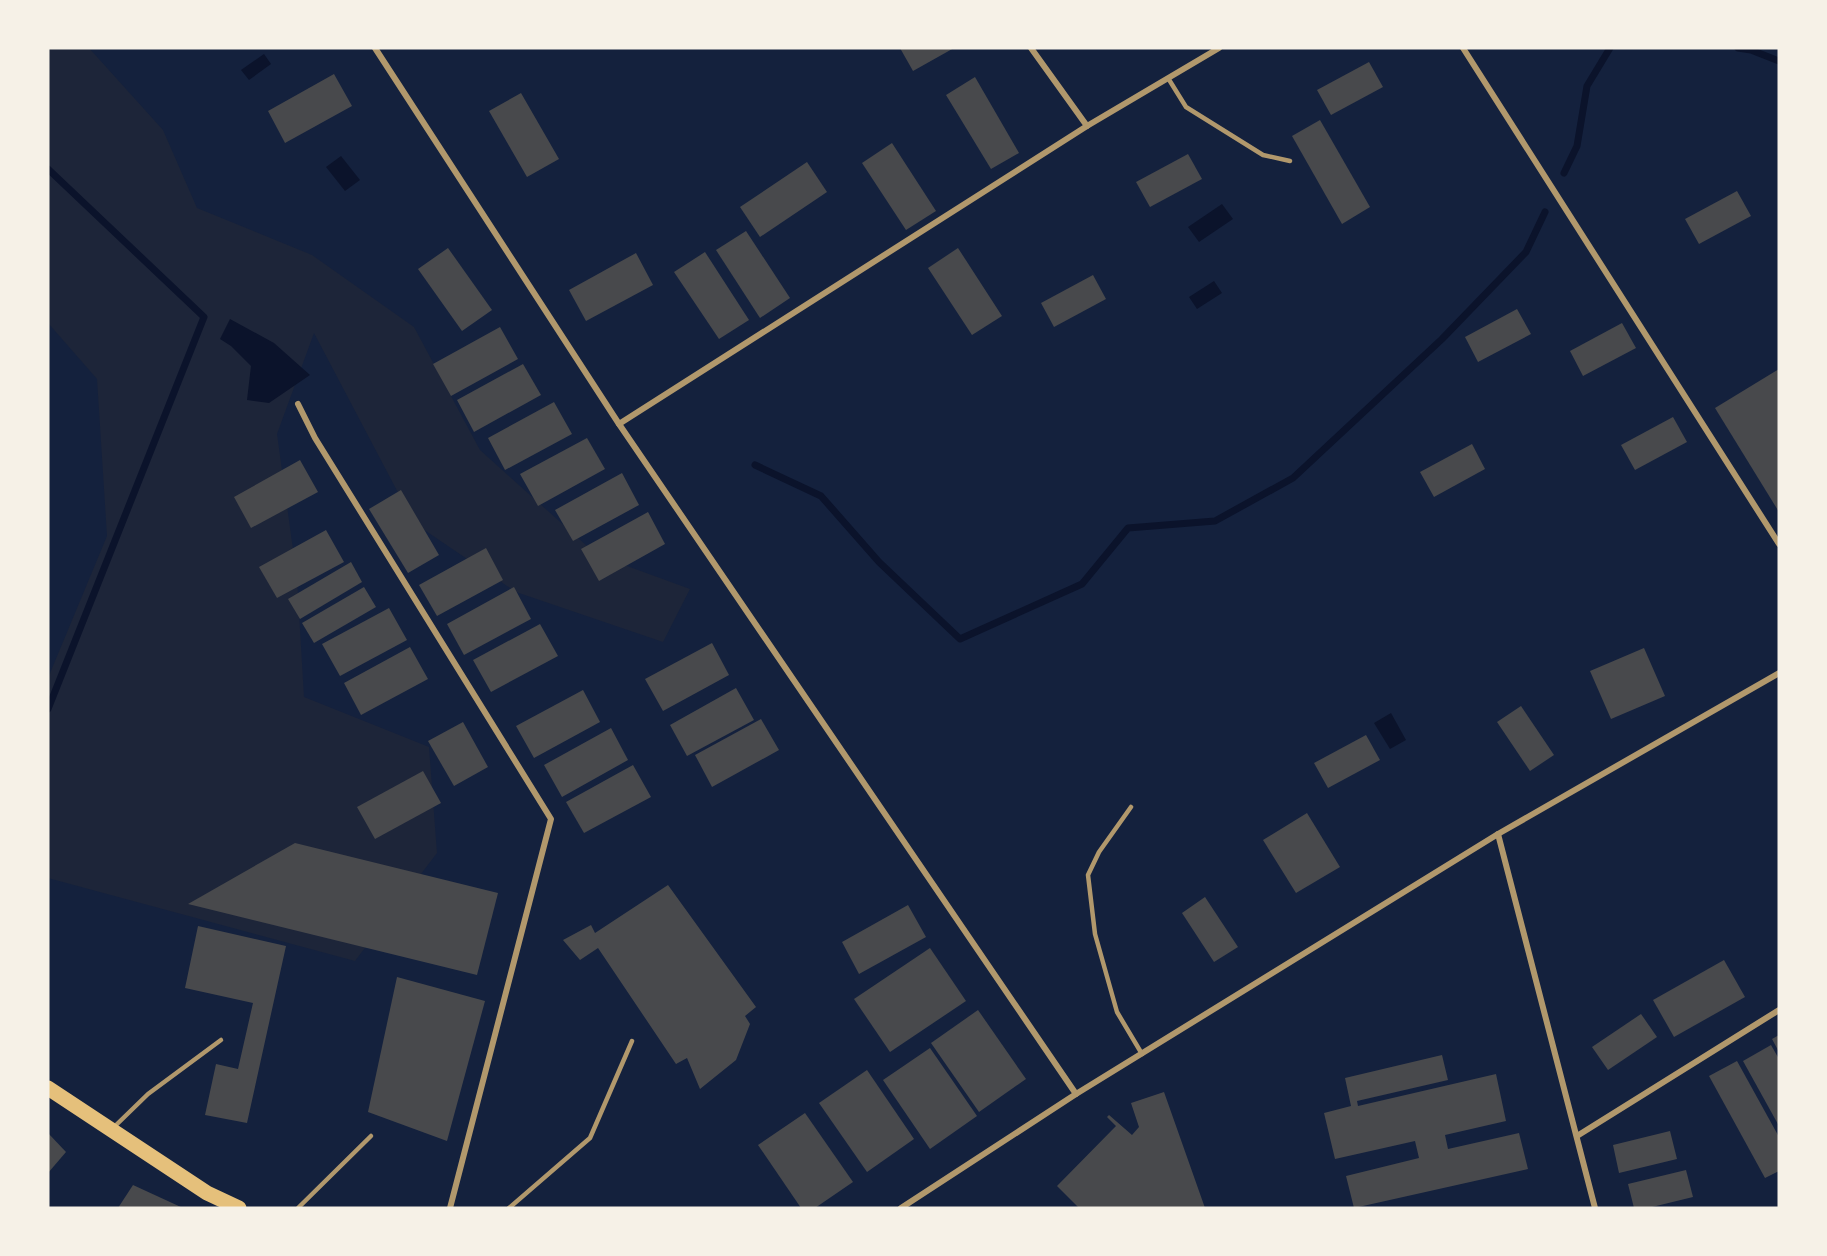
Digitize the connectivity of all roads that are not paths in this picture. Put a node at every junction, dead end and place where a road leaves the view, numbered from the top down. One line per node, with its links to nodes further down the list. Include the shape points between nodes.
1 (375, 48): 9 (street)
2 (1031, 48): 6 (street)
3 (1219, 48): 5 (street)
4 (1463, 48): 10 (street)
5 (1168, 78): 6 (street); 7 (lane, via 1186,107 1263,155)
6 (1087, 126): 9 (street)
7 (1290, 161)
8 (298, 404): 25 (street, via 315,438 551,819)
9 (620, 424): 19 (street)
10 (1779, 544)
11 (1779, 673): 13 (street)
12 (1131, 807): 17 (lane, via 1088,875 1095,934 1117,1012)
13 (1498, 834): 17 (street); 22 (street)
14 (1779, 1010): 22 (street)
15 (221, 1040): 20 (lane, via 148,1094)
16 (632, 1041): 26 (lane, via 590,1138)
17 (1142, 1054): 19 (street)
18 (48, 1088): 20 (main road)
19 (1076, 1095): 27 (street)
20 (111, 1130): 23 (main road, via 207,1193)
21 (371, 1136): 24 (lane)
22 (1577, 1136): 28 (street)
23 (239, 1208)
24 (298, 1208)
25 (450, 1208)
26 (509, 1208)
27 (901, 1208)
28 (1595, 1208)

